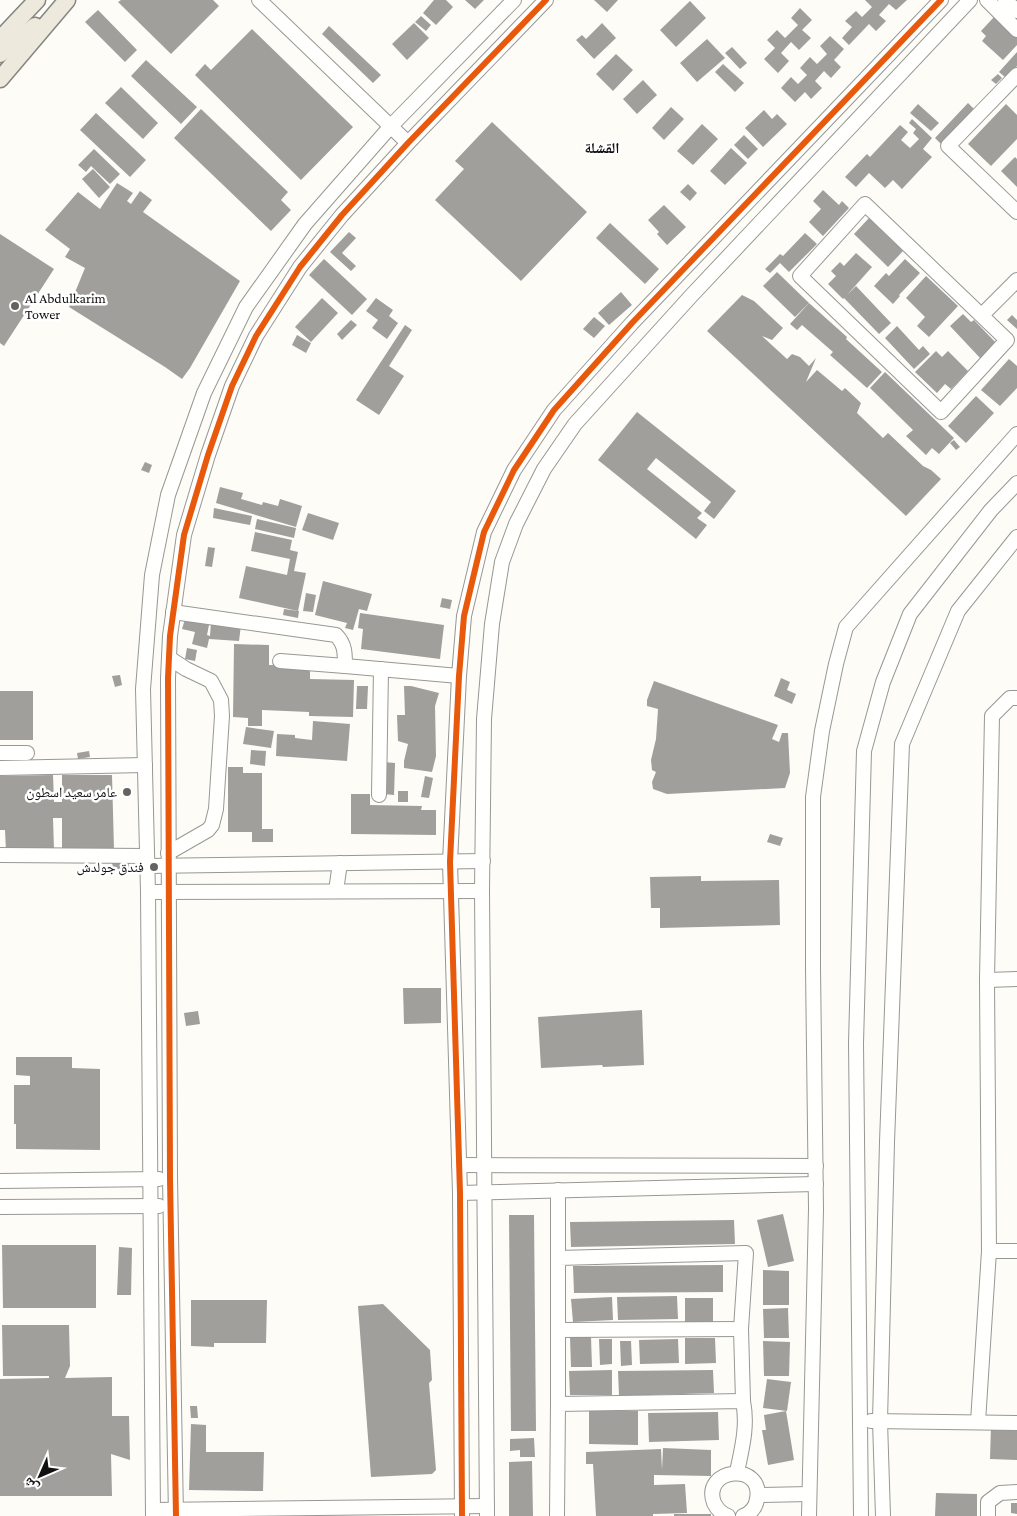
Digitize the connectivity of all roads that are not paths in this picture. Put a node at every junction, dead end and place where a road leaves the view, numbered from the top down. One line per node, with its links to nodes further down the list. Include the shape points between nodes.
1 (37, 0): 12 (main road)
2 (259, 0): 16 (street)
3 (514, 0): 16 (street)
4 (546, 0): 17 (street)
5 (941, 0): 30 (street, via 632,322 554,410 514,470 484,532 464,616)
6 (970, 0): 40 (street, via 616,378 575,424 544,469 516,524 502,562 492,624 484,719)
7 (987, 0): 11 (street)
8 (1005, 0): 10 (street)
9 (65, 2): 13 (main road); 15 (main road)
10 (1017, 11)
11 (1017, 30)
12 (0, 39)
13 (0, 54)
14 (1017, 75): 18 (street, via 948,146)
15 (0, 79)
16 (391, 126): 17 (street); 34 (street, via 305,224 246,307 204,393 168,495 152,574 143,689)
17 (408, 143): 25 (street, via 300,267 256,336 232,386 208,455 184,535)
18 (1017, 212)
19 (1017, 280): 20 (street)
20 (982, 315): 21 (street); 21 (street, via 865,204 800,276 941,412)
21 (1012, 343)
22 (1017, 434): 52 (street, via 846,627 822,731 813,797)
23 (1017, 484): 71 (street, via 991,510 910,614 884,682 864,750 856,1043)
24 (1017, 537): 70 (street, via 958,611 902,744)
25 (173, 612): 26 (street); 28 (street, via 336,635 345,647)
26 (169, 658): 38 (street); 38 (street, via 211,681 221,700 222,716 216,809 212,825)
27 (280, 661): 28 (street)
28 (345, 666): 29 (street)
29 (381, 669): 30 (street); 36 (street)
30 (459, 676): 41 (street)
31 (1017, 698): 49 (street, via 1010,698 992,716)
32 (27, 753): 33 (street)
33 (0, 754)
34 (145, 765): 35 (street); 39 (street)
35 (0, 768)
36 (379, 796)
37 (0, 855): 39 (street)
38 (168, 859): 39 (street); 42 (street); 46 (street)
39 (147, 861): 45 (street)
40 (483, 861): 41 (street); 44 (street)
41 (450, 862): 42 (street); 43 (street)
42 (340, 863): 47 (street)
43 (451, 891): 44 (street); 47 (street); 51 (street)
44 (482, 891): 50 (street)
45 (148, 892): 46 (street); 54 (street)
46 (169, 892): 47 (street); 53 (street)
47 (336, 892)
48 (1017, 979): 49 (street)
49 (987, 980): 63 (street)
50 (484, 1164): 51 (street); 52 (street); 58 (street)
51 (459, 1165): 59 (street)
52 (816, 1166): 56 (street)
53 (170, 1178): 54 (street); 62 (street)
54 (151, 1179): 55 (street); 60 (street)
55 (0, 1180)
56 (816, 1184): 57 (street); 76 (street)
57 (558, 1190): 58 (street); 65 (street)
58 (484, 1192): 59 (street); 79 (street)
59 (460, 1193): 78 (street)
60 (151, 1206): 61 (street); 62 (street); 80 (street)
61 (0, 1207)
62 (171, 1207): 80 (street)
63 (989, 1251): 64 (street); 72 (street)
64 (1017, 1251)
65 (558, 1258): 66 (street, via 746,1253); 67 (street)
66 (741, 1329): 67 (street); 68 (street)
67 (559, 1330): 69 (street)
68 (744, 1401): 69 (street); 74 (street, via 746,1429)
69 (558, 1404): 81 (street)
70 (880, 1421): 71 (street); 72 (street); 86 (street)
71 (860, 1422): 85 (street)
72 (978, 1422): 73 (street)
73 (1017, 1423)
74 (737, 1472): 77 (street, via 750,1477); 82 (street, via 722,1476 714,1488 715,1504)
75 (1017, 1492): 87 (street, via 1000,1492 988,1502)
76 (809, 1494): 77 (street); 84 (street)
77 (758, 1495): 83 (street, via 753,1510)
78 (462, 1511): 79 (street); 80 (street)
79 (487, 1511)
80 (164, 1513)
81 (557, 1516)
82 (728, 1516)
83 (743, 1516)
84 (809, 1516)
85 (861, 1516)
86 (883, 1516)
87 (988, 1516)

